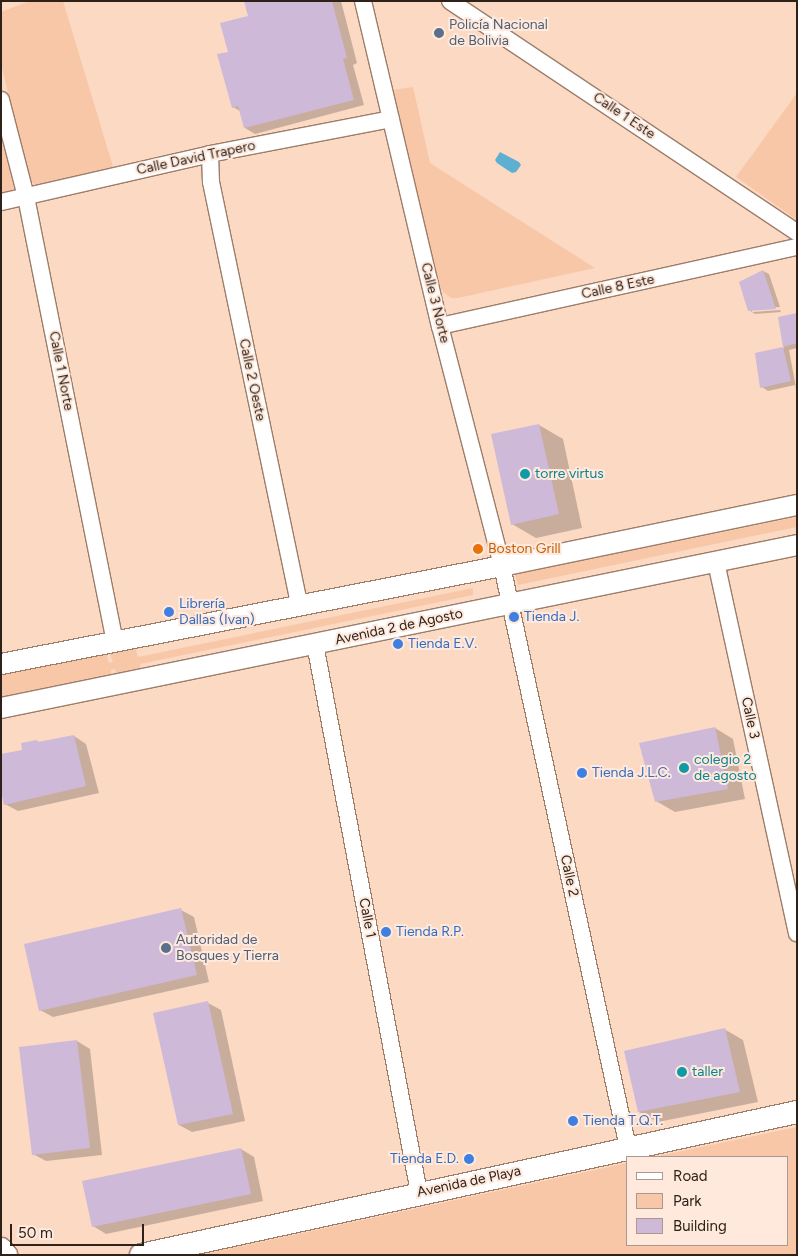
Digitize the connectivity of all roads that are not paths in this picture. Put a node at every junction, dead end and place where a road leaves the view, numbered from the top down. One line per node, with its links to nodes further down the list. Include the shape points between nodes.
1 (363, 1): 4 (street, Calle 3 Norte)
2 (458, 3): 8 (street, Calle 1 Este)
3 (1, 100): 6 (street, Calle 1 Norte)
4 (391, 119): 5 (street, Calle David Trapero); 10 (street, Calle 3 Norte)
5 (210, 154): 6 (street, Calle David Trapero); 16 (street, Calle 2 Oeste, via 211,182)
6 (26, 197): 7 (street, Calle David Trapero); 17 (street, Calle 1 Norte)
7 (1, 202)
8 (797, 232)
9 (797, 247): 10 (street, Calle 8 Este)
10 (440, 326): 14 (street, Calle 3 Norte)
11 (797, 505): 14 (street)
12 (797, 545): 13 (street, Avenida 2 de Agosto)
13 (716, 562): 15 (street, Avenida 2 de Agosto); 21 (street, Calle 3)
14 (502, 566): 15 (street, Calle 3 Norte); 16 (street)
15 (509, 604): 18 (street, Avenida 2 de Agosto); 23 (street, Calle 2)
16 (299, 605): 17 (street)
17 (115, 643): 19 (street)
18 (315, 644): 20 (street, Avenida 2 de Agosto); 24 (street, Calle 1)
19 (1, 664)
20 (1, 708)
21 (797, 933)
22 (797, 1112): 23 (main road, Avenida de Playa)
23 (628, 1148): 24 (main road, Avenida de Playa)
24 (419, 1193): 27 (main road, Avenida de Playa)
25 (1, 1249): 26 (main road)
26 (6, 1255)
27 (141, 1255)

